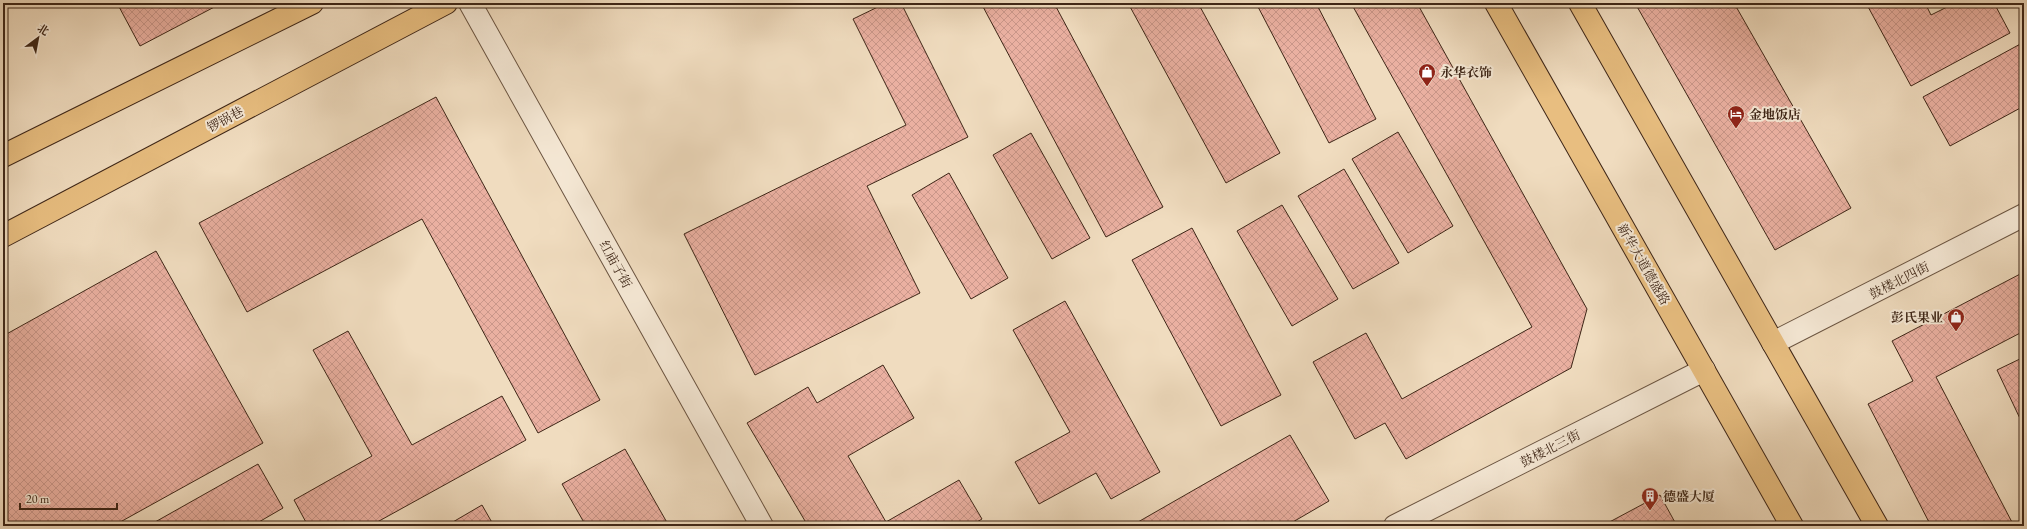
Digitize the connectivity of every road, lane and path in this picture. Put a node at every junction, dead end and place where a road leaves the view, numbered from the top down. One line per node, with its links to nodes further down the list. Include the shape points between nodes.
1 (312, 3): 6 (main road)
2 (446, 3): 8 (main road, 锣锅巷)
3 (470, 3): 11 (street, 红庙子街)
4 (1496, 3): 10 (main road, 新华大道德盛路)
5 (1580, 3): 9 (main road)
6 (3, 156)
7 (2024, 216): 9 (street, 鼓楼北四街)
8 (3, 236)
9 (1773, 343): 14 (main road)
10 (1704, 370): 12 (street, 鼓楼北三街); 13 (main road, 新华大道德盛路)
11 (762, 526)
12 (1395, 526)
13 (1792, 526)
14 (1877, 526)

